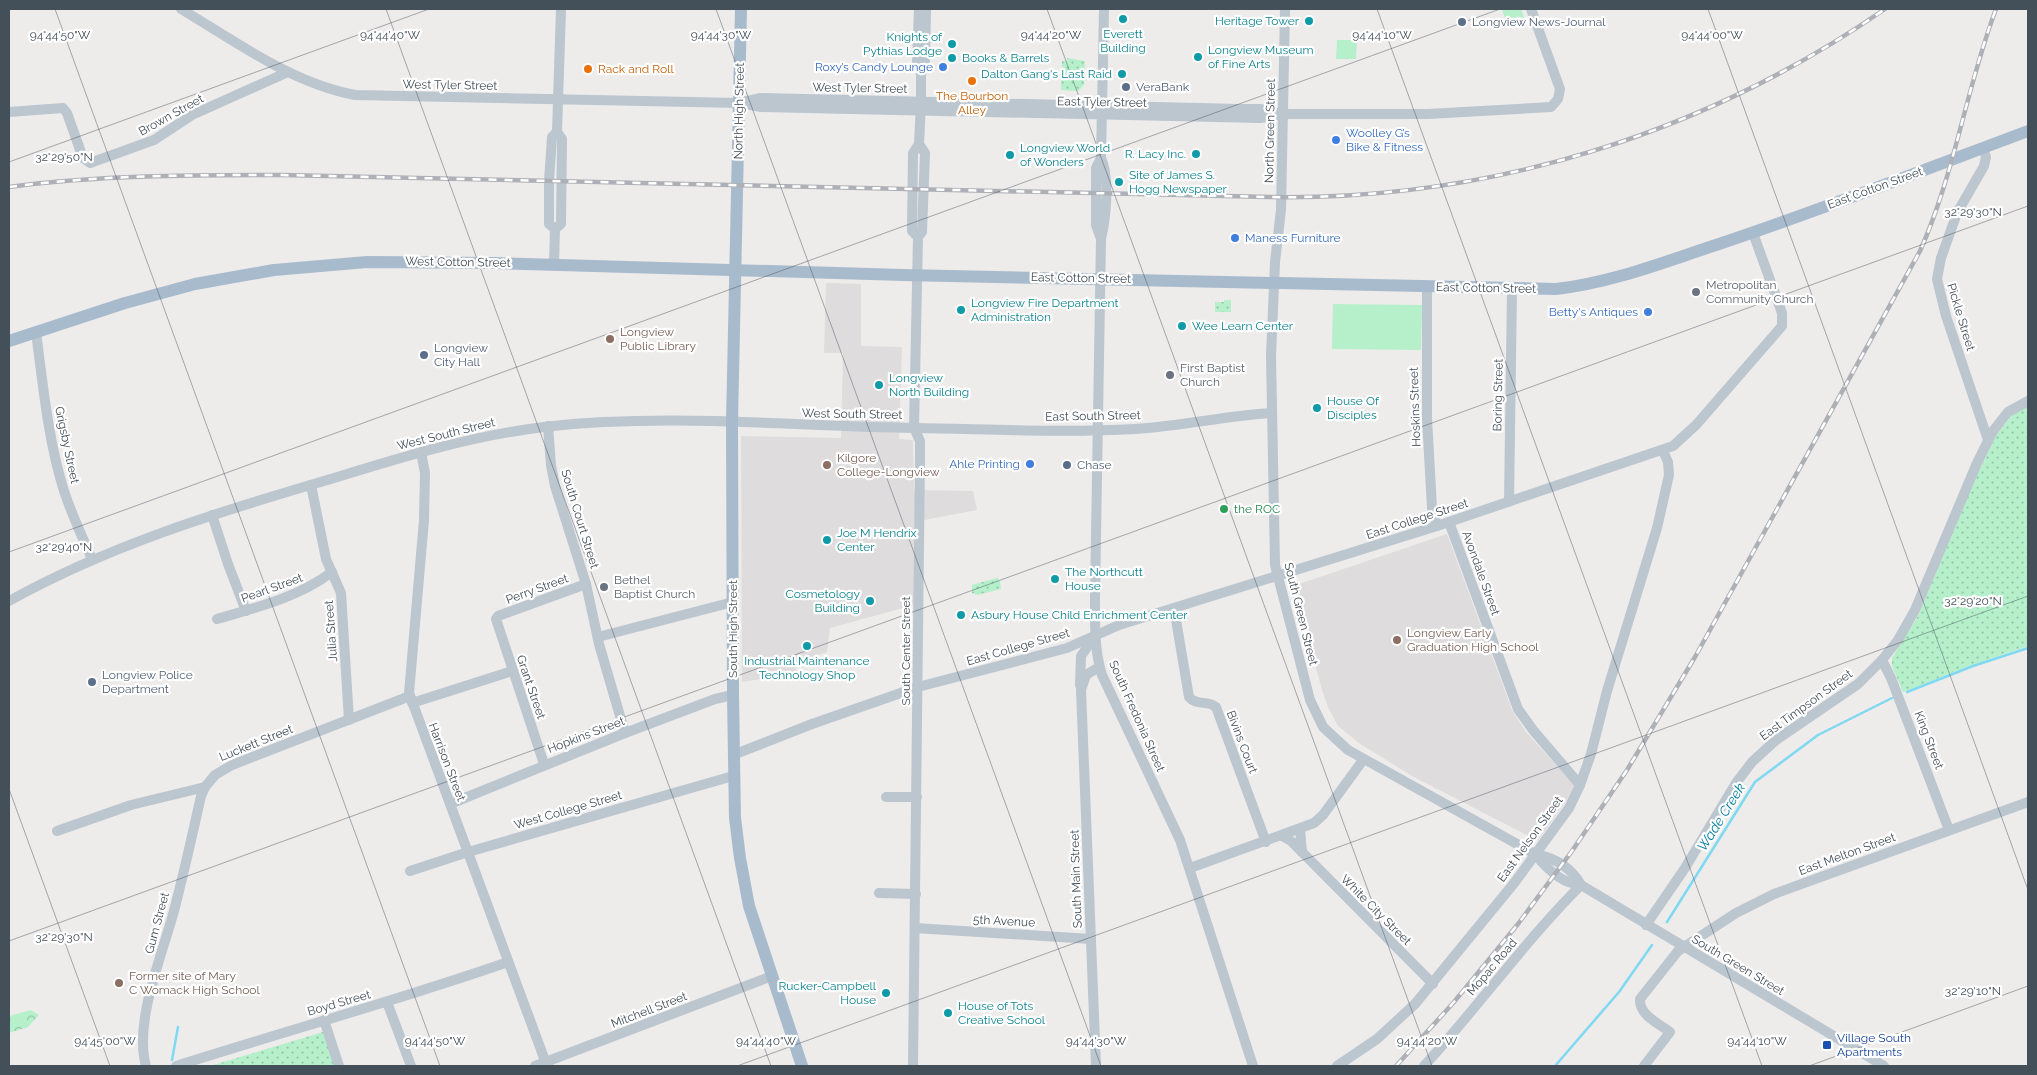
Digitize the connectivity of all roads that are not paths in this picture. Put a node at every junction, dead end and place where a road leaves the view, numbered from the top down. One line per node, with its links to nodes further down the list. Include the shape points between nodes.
1 (181, 9): 9 (street, West Tyler Street)
2 (561, 9): 11 (street)
3 (741, 9): 12 (main road, North High Street)
4 (919, 9): 10 (street, via 917,63)
5 (926, 9): 10 (street, via 925,64)
6 (1104, 9): 14 (street, South Fredonia Street)
7 (1285, 9): 16 (street, North Green Street)
8 (1531, 9): 16 (street, East Tyler Street, via 1559,84 1558,99 1550,107 1428,114)
9 (288, 72): 11 (street, West Tyler Street, via 328,88 355,94); 15 (street, Brown Street, via 192,115 149,143 90,163 83,158 63,108)
10 (921, 74): 13 (street)
11 (558, 99): 12 (street, West Tyler Street); 18 (street)
12 (740, 103): 13 (street, West Tyler Street, via 761,98); 21 (main road, North High Street)
13 (921, 106): 14 (street, East Tyler Street); 19 (street)
14 (1102, 110): 16 (street, East Tyler Street, via 1260,118); 29 (street, South Fredonia Street, via 1101,158 1096,168 1101,194 1096,225 1101,239)
15 (9, 112)
16 (1283, 114): 22 (street, North Green Street)
17 (2028, 131): 20 (main road, East Cotton Street)
18 (557, 132): 23 (street, via 552,137 549,181 550,224); 23 (street, via 562,139 562,181 561,224)
19 (919, 144): 25 (street, South Center Street, via 925,153 922,232); 25 (street, South Center Street, via 913,153 912,231)
20 (1983, 148): 24 (main road, East Cotton Street); 41 (street, Pickle Street, via 1984,166 1957,213 1937,279 1946,316)
21 (738, 182): 27 (main road, South High Street)
22 (1282, 195): 30 (street, South Green Street)
23 (555, 230): 26 (street)
24 (1753, 233): 32 (main road, East Cotton Street, via 1594,282 1556,289); 42 (street, East College Street, via 1782,313 1782,326 1696,425)
25 (918, 237): 28 (street, South Center Street)
26 (554, 264): 27 (main road, West Cotton Street); 33 (main road, West Cotton Street, via 399,262 274,270 172,290)
27 (735, 269): 28 (main road, West Cotton Street); 37 (main road, South High Street)
28 (918, 275): 29 (main road, East Cotton Street); 39 (street, South Center Street)
29 (1100, 279): 30 (main road, East Cotton Street); 40 (street, South Fredonia Street)
30 (1274, 282): 31 (main road, East Cotton Street); 36 (street, South Green Street)
31 (1428, 286): 32 (main road, East Cotton Street); 48 (street, Hoskins Street, via 1427,418 1432,508)
32 (1512, 289): 45 (street, Boring Street)
33 (36, 332): 34 (main road, West Cotton Street); 49 (street, Grigsby Street, via 61,481)
34 (9, 341)
35 (2028, 401): 41 (street, East Timpson Street, via 2003,417)
36 (1271, 413): 40 (street, East South Street); 51 (street, South Green Street)
37 (732, 422): 38 (street, West South Street); 39 (street, West South Street); 54 (main road, South High Street)
38 (548, 426): 43 (street, West South Street, via 500,433); 52 (street, South Court Street, via 555,486)
39 (914, 428): 40 (street, East South Street); 64 (street, South Center Street, via 920,441)
40 (1096, 430): 59 (street, South Fredonia Street)
41 (1988, 440): 61 (street, East Timpson Street, via 1915,610 1903,633)
42 (1663, 451): 45 (street, East College Street); 74 (street, East Nelson Street, via 1669,475 1657,528)
43 (421, 452): 44 (street, West South Street); 67 (street, Harrison Street, via 425,472 424,520 409,682)
44 (311, 485): 46 (street, West South Street); 50 (street, Julia Street)
45 (1509, 502): 47 (street, East College Street)
46 (212, 515): 49 (street, West South Street); 56 (street)
47 (1449, 522): 48 (street, East College Street); 74 (street, Avondale Street, via 1518,709)
48 (1437, 526): 51 (street, East College Street)
49 (92, 559): 53 (street, West South Street)
50 (332, 572): 56 (street, Pearl Street, via 302,592); 68 (street, Julia Street, via 341,592)
51 (1277, 577): 55 (street, East College Street); 71 (street, South Green Street, via 1307,691 1318,718 1328,734)
52 (586, 584): 57 (street, Perry Street); 60 (street, South Court Street)
53 (9, 601)
54 (733, 602): 60 (street); 66 (main road, South High Street)
55 (1174, 608): 59 (street, East College Street); 84 (street, Bivins Court, via 1189,697 1194,702 1211,703 1216,707)
56 (246, 611): 58 (street, Pearl Street)
57 (496, 618): 63 (street, Grant Street)
58 (217, 619)
59 (1095, 635): 62 (street, South Fredonia Street); 64 (street, East College Street, via 1067,648); 65 (street, South Main Street, via 1080,659)
60 (598, 637): 69 (street, South Court Street)
61 (1882, 660): 81 (street, King Street); 93 (street, East Timpson Street, via 1858,684 1776,740 1752,762)
62 (1099, 667): 65 (street, via 1086,675); 88 (street, South Fredonia Street)
63 (512, 671): 67 (street, Luckett Street); 72 (street, Grant Street)
64 (918, 687): 70 (street); 77 (street, South Center Street)
65 (1082, 690): 95 (street, South Main Street)
66 (733, 695): 69 (street, Hopkins Street, via 716,698); 70 (main road, South High Street)
67 (411, 700): 68 (street, Luckett Street); 79 (street, Harrison Street)
68 (350, 720): 75 (street, Luckett Street, via 228,767 211,778)
69 (626, 732): 72 (street, Hopkins Street)
70 (733, 755): 73 (main road, South High Street)
71 (1363, 760): 80 (street, via 1320,818); 87 (street, South Green Street)
72 (544, 764): 79 (street, Hopkins Street)
73 (734, 776): 85 (street, West College Street); 98 (main road, South High Street, via 736,829 744,881)
74 (1580, 785): 87 (street, East Nelson Street, via 1564,816)
75 (205, 787): 82 (street, Luckett Street, via 130,805); 103 (street, Gum Street, via 146,1006)
76 (886, 797): 77 (street)
77 (916, 797): 92 (street, South Center Street)
78 (2028, 802): 81 (street, East Melton Street)
79 (450, 804): 85 (street, Harrison Street)
80 (1300, 829): 83 (street); 86 (street)
81 (1949, 830): 96 (street, East Melton Street, via 1774,894 1736,913)
82 (57, 831)
83 (1282, 836): 84 (street); 86 (street, White City Street)
84 (1266, 842): 88 (street)
85 (468, 852): 89 (street, West College Street); 97 (street, Harrison Street)
86 (1302, 852): 99 (street, White City Street)
87 (1535, 854): 90 (street, South Green Street, via 1551,857 1575,874); 99 (street, East Nelson Street)
88 (1190, 868): 111 (street, South Fredonia Street)
89 (410, 871)
90 (1581, 885): 93 (street, South Green Street); 113 (street, Mopac Road, via 1549,918)
91 (879, 892): 92 (street)
92 (916, 894): 94 (street, South Center Street)
93 (1646, 925): 96 (street, South Green Street)
94 (915, 928): 95 (street, 5th Avenue); 109 (street, South Center Street)
95 (1091, 938): 110 (street, South Main Street)
96 (1683, 947): 114 (street, East Melton Street, via 1640,998 1644,1013 1670,1032); 115 (street, South Green Street)
97 (508, 962): 100 (street, Boyd Street); 102 (street, Harrison Street)
98 (772, 976): 102 (street, Mitchell Street); 108 (main road, South High Street)
99 (1433, 984): 112 (street, East Nelson Street, via 1390,1028)
100 (387, 1002): 101 (street, Boyd Street); 106 (street)
101 (324, 1020): 104 (street, Boyd Street); 105 (street)
102 (546, 1064): 107 (street, Mitchell Street)
103 (146, 1066)
104 (176, 1066)
105 (338, 1066)
106 (411, 1066)
107 (535, 1066)
108 (802, 1066)
109 (913, 1066)
110 (1096, 1066)
111 (1253, 1066)
112 (1337, 1066)
113 (1424, 1066)
114 (1644, 1066)
115 (1884, 1066)

